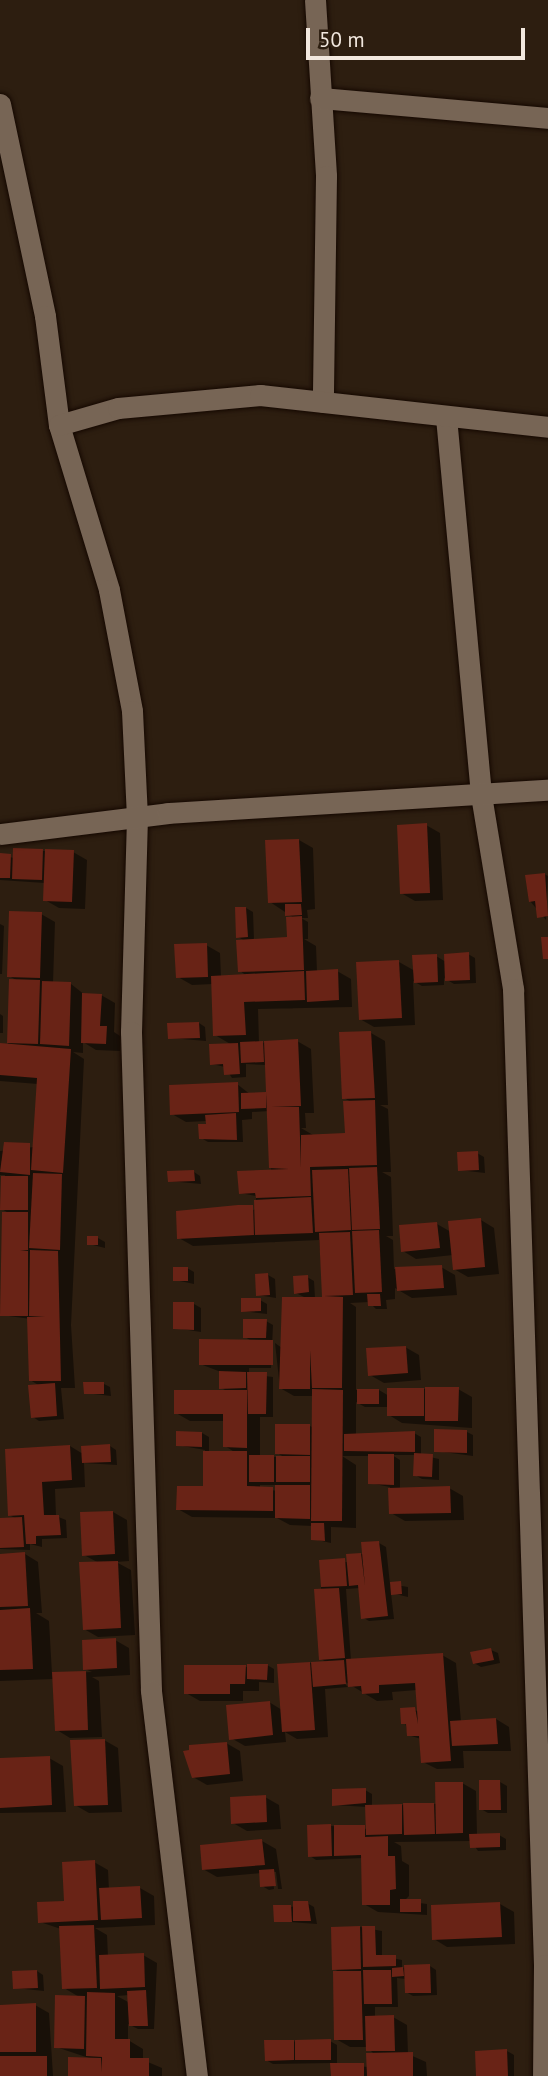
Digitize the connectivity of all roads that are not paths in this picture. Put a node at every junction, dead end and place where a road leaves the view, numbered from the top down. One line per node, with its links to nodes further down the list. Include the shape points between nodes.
1 (315, 0): 2 (street)
2 (320, 98): 4 (street); 5 (street, via 326,176)
3 (0, 104): 7 (street, via 45,316)
4 (548, 118)
5 (323, 402): 6 (street); 7 (street, via 260,395 118,408)
6 (446, 416): 8 (street); 10 (street)
7 (59, 425): 11 (street, via 109,590 132,710)
8 (548, 427)
9 (548, 790): 10 (street)
10 (481, 795): 11 (street); 14 (street, via 513,989 544,1965)
11 (137, 817): 12 (street); 13 (street, via 131,1032 151,1691)
12 (0, 834)
13 (197, 2076)
14 (543, 2076)

